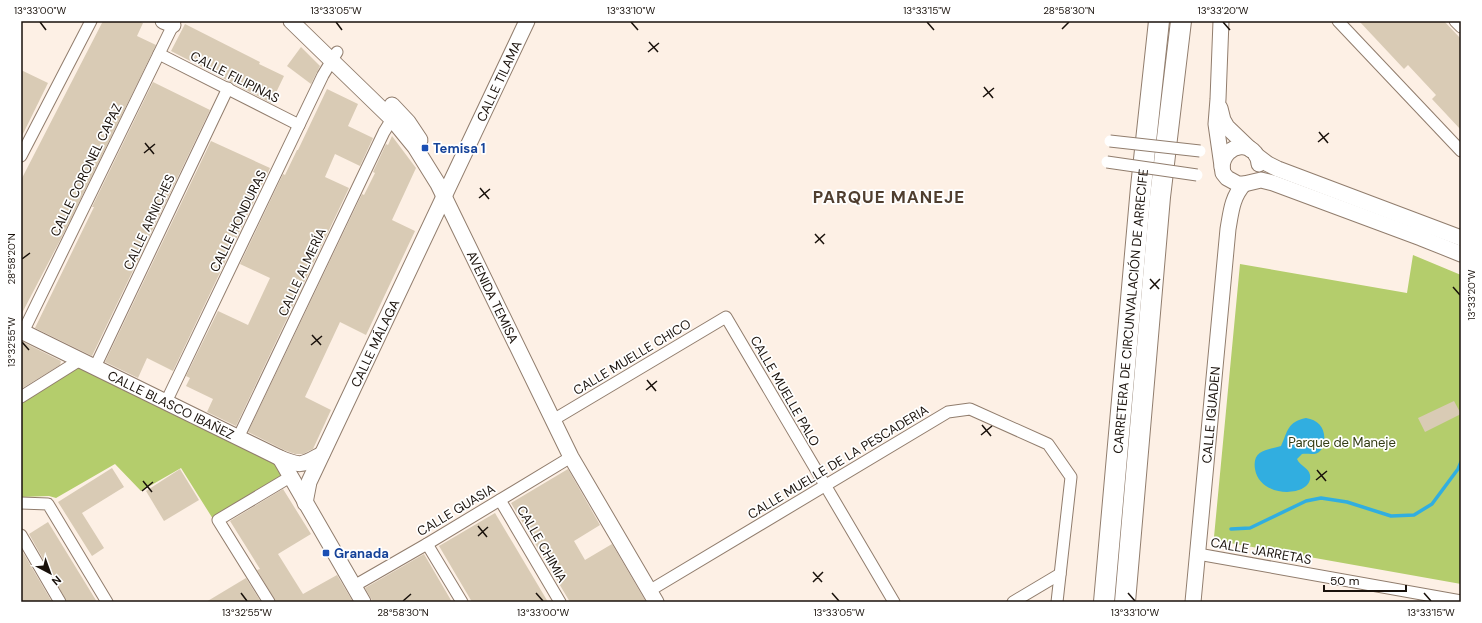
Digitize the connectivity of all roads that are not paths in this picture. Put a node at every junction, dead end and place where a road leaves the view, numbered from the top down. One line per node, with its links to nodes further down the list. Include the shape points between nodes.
1 (91, 21): 22 (street)
2 (291, 21): 13 (street, AVENIDA TEMISA)
3 (303, 21): 13 (street, AVENIDA TEMISA)
4 (527, 21): 27 (street, CALLE TILAMA)
5 (1159, 21): 64 (highway, CARRETERA DE CIRCUNVALACIÓN DE ARRECIFE, via 1140,187)
6 (1181, 21): 65 (highway, CARRETERA DE CIRCUNVALACIÓN DE ARRECIFE, via 1160,197)
7 (1221, 21): 15 (street)
8 (1338, 21): 20 (street)
9 (1455, 21): 11 (street)
10 (170, 22): 12 (street, CALLE CORONEL CAPAZ)
11 (1461, 27)
12 (159, 54): 14 (street, CALLE FILIPINAS); 32 (street, CALLE CORONEL CAPAZ)
13 (334, 56): 16 (street, AVENIDA TEMISA); 17 (street, CALLE HONDURAS); 27 (street, AVENIDA TEMISA, via 396,108 408,122)
14 (228, 88): 17 (street, CALLE FILIPINAS); 34 (street, CALLE ARNICHES)
15 (1218, 99): 21 (street, via 1222,120); 24 (street, CALLE IGUADEN, via 1216,124)
16 (392, 119): 27 (street, AVENIDA TEMISA, via 415,148 438,184); 38 (street, CALLE ALMERÍA)
17 (299, 125): 36 (street, CALLE HONDURAS)
18 (1110, 141): 19 (street, bridge)
19 (1200, 151)
20 (1461, 151)
21 (1254, 152): 24 (street, via 1245,147 1234,148 1225,156); 26 (street, via 1260,167 1255,178); 29 (street, via 1278,169)
22 (21, 156)
23 (1107, 162): 25 (street, bridge)
24 (1223, 170): 26 (street, via 1232,182); 28 (street, CALLE IGUADEN)
25 (1197, 175)
26 (1247, 183): 28 (street, CALLE IGUADEN, via 1239,189 1233,203); 30 (street, via 1261,180 1273,183)
27 (447, 190): 37 (street, AVENIDA TEMISA); 39 (street, CALLE MÁLAGA)
28 (1228, 229): 49 (street, CALLE IGUADEN)
29 (1461, 238)
30 (1461, 254)
31 (726, 317): 37 (street, CALLE MUELLE CHICO); 43 (street, CALLE MUELLE PALO)
32 (22, 331): 33 (street, CALLE BLASCO IBAÑEZ)
33 (80, 360): 34 (street, CALLE BLASCO IBAÑEZ); 35 (street)
34 (95, 367): 36 (street, CALLE BLASCO IBAÑEZ)
35 (21, 397)
36 (166, 402): 38 (street, CALLE BLASCO IBAÑEZ)
37 (553, 420): 40 (street, AVENIDA TEMISA)
38 (238, 438): 41 (street, CALLE BLASCO IBAÑEZ)
39 (322, 454): 41 (street, CALLE BLASCO IBAÑEZ, via 304,464 294,464); 46 (street, CALLE MÁLAGA, via 309,482)
40 (571, 456): 44 (street, CALLE GUASIA); 52 (street, AVENIDA TEMISA)
41 (280, 458): 42 (street)
42 (290, 477): 46 (street); 57 (street, via 218,520)
43 (825, 486): 50 (street, CALLE MUELLE DE LA PESCADERIA, via 948,412 970,409 1048,444 1071,477); 52 (street, CALLE MUELLE DE LA PESCADERIA); 61 (street, CALLE MUELLE PALO)
44 (500, 500): 48 (street, CALLE GUASIA); 60 (street, CALLE CHIMIA)
45 (21, 503): 56 (street, via 48,504)
46 (305, 503): 51 (street)
47 (21, 535): 55 (street)
48 (427, 544): 51 (street, CALLE GUASIA); 59 (street)
49 (1198, 554): 53 (street, CALLE JARRETAS); 66 (street, CALLE IGUADEN)
50 (1060, 574): 62 (street); 63 (street)
51 (354, 586): 58 (street)
52 (653, 596)
53 (1448, 600): 54 (street, CALLE JARRETAS)
54 (1461, 601)
55 (60, 602)
56 (106, 602)
57 (269, 602)
58 (363, 602)
59 (462, 602)
60 (560, 602)
61 (894, 602)
62 (1013, 602)
63 (1057, 602)
64 (1104, 602)
65 (1125, 602)
66 (1193, 602)

